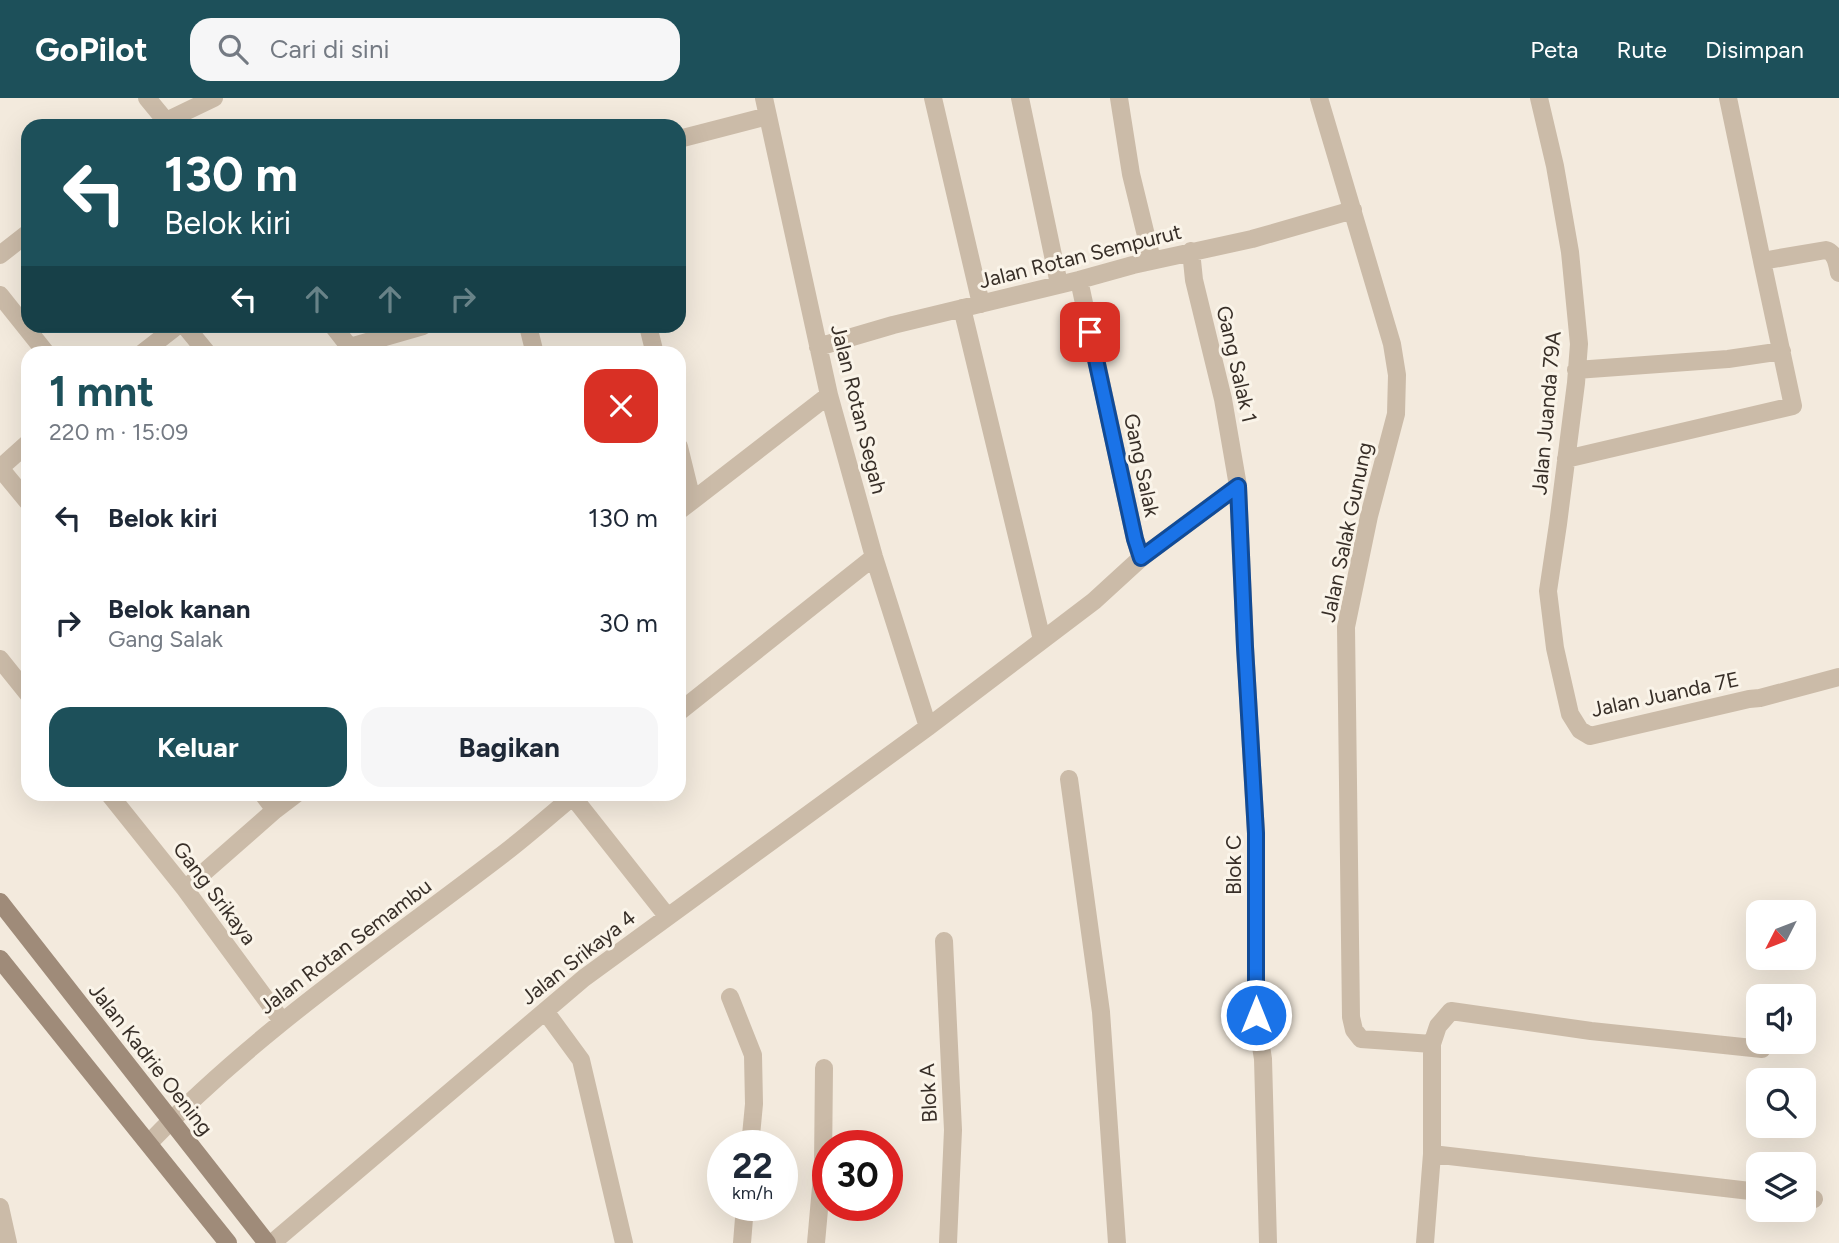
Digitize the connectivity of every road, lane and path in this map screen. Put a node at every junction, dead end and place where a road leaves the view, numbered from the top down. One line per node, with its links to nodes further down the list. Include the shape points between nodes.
1 (147, 98): 10 (street)
2 (214, 98): 11 (street)
3 (933, 98): 23 (street)
4 (1020, 98): 21 (street)
5 (1119, 98): 17 (street)
6 (1319, 98): 13 (street, Jalan Salak Gunung)
7 (1539, 98): 32 (street, Jalan Juanda 79A, via 1570,252 1578,324)
8 (1728, 98): 18 (street)
9 (766, 107): 12 (street); 30 (street, Jalan Rotan Segah)
10 (162, 119)
11 (174, 119)
12 (686, 136)
13 (1353, 211): 15 (street, Jalan Rotan Sempurut); 64 (street, Jalan Salak Gunung, via 1397,375 1395,414 1346,627 1351,1017 1361,1039)
14 (21, 238): 16 (street)
15 (1191, 251): 17 (street, Jalan Rotan Sempurut); 37 (street, Gang Salak 1)
16 (0, 255)
17 (1152, 260): 20 (street, Jalan Rotan Sempurut)
18 (1762, 261): 19 (street, via 1826,250 1834,255); 31 (street)
19 (1839, 273)
20 (1079, 280): 21 (street, Jalan Rotan Sempurut); 41 (street, Gang Salak)
21 (1059, 284): 23 (street, Jalan Rotan Sempurut)
22 (0, 295): 25 (street)
23 (981, 304): 24 (street, Jalan Rotan Sempurut)
24 (962, 309): 30 (street, Jalan Rotan Sempurut); 42 (street)
25 (21, 321)
26 (168, 333): 28 (street)
27 (402, 333): 29 (street)
28 (151, 346)
29 (364, 346)
30 (818, 347): 33 (street, Jalan Rotan Segah)
31 (1782, 351): 32 (street); 35 (street, via 1793,406)
32 (1576, 370): 35 (street, Jalan Juanda 79A)
33 (830, 395): 39 (street); 40 (street, Jalan Rotan Segah)
34 (21, 449): 36 (street)
35 (1566, 459): 48 (street, Jalan Juanda 79A, via 1548,591 1570,714)
36 (0, 468): 38 (street)
37 (1238, 486): 41 (street); 82 (street, Blok C, via 1256,833 1256,1015 1263,1059)
38 (21, 494)
39 (686, 506)
40 (874, 557): 46 (street); 47 (street, Jalan Rotan Segah)
41 (1141, 558): 42 (street)
42 (1042, 640): 47 (street)
43 (0, 659): 45 (street)
44 (1839, 677): 48 (street, Jalan Juanda 7E, via 1590,736)
45 (21, 685)
46 (686, 706)
47 (928, 727): 58 (street, Jalan Srikaya 4)
48 (1580, 730)
49 (1069, 779): 81 (street, via 1104,1035)
50 (115, 801): 56 (street, Gang Srikaya)
51 (268, 801): 55 (street)
52 (287, 801): 55 (street)
53 (568, 801): 63 (street, Jalan Rotan Semambu)
54 (578, 801): 58 (street)
55 (275, 810): 56 (street)
56 (184, 889): 63 (street, Gang Srikaya)
57 (0, 902): 67 (main road, Jalan Kadrie Oening)
58 (667, 916): 62 (street, Jalan Srikaya 4)
59 (944, 941): 80 (street, Blok A, via 953,1130)
60 (0, 959): 69 (main road)
61 (730, 997): 68 (street, via 752,1055)
62 (545, 1012): 76 (street, Jalan Srikaya 4); 77 (street, via 581,1060)
63 (282, 1021): 67 (street, Jalan Rotan Semambu)
64 (1432, 1044): 65 (street, via 1438,1026 1451,1011); 70 (street)
65 (1746, 1047)
66 (824, 1068): 79 (street)
67 (171, 1120): 69 (street, Jalan Rotan Semambu); 76 (main road, Jalan Kadrie Oening)
68 (752, 1130)
69 (149, 1143): 75 (main road)
70 (1432, 1154): 71 (street); 83 (street)
71 (1746, 1190)
72 (0, 1207): 74 (street)
73 (744, 1221): 78 (street)
74 (8, 1243)
75 (228, 1243)
76 (270, 1243)
77 (624, 1243)
78 (742, 1243)
79 (816, 1243)
80 (948, 1243)
81 (1117, 1243)
82 (1268, 1243)
83 (1425, 1243)

